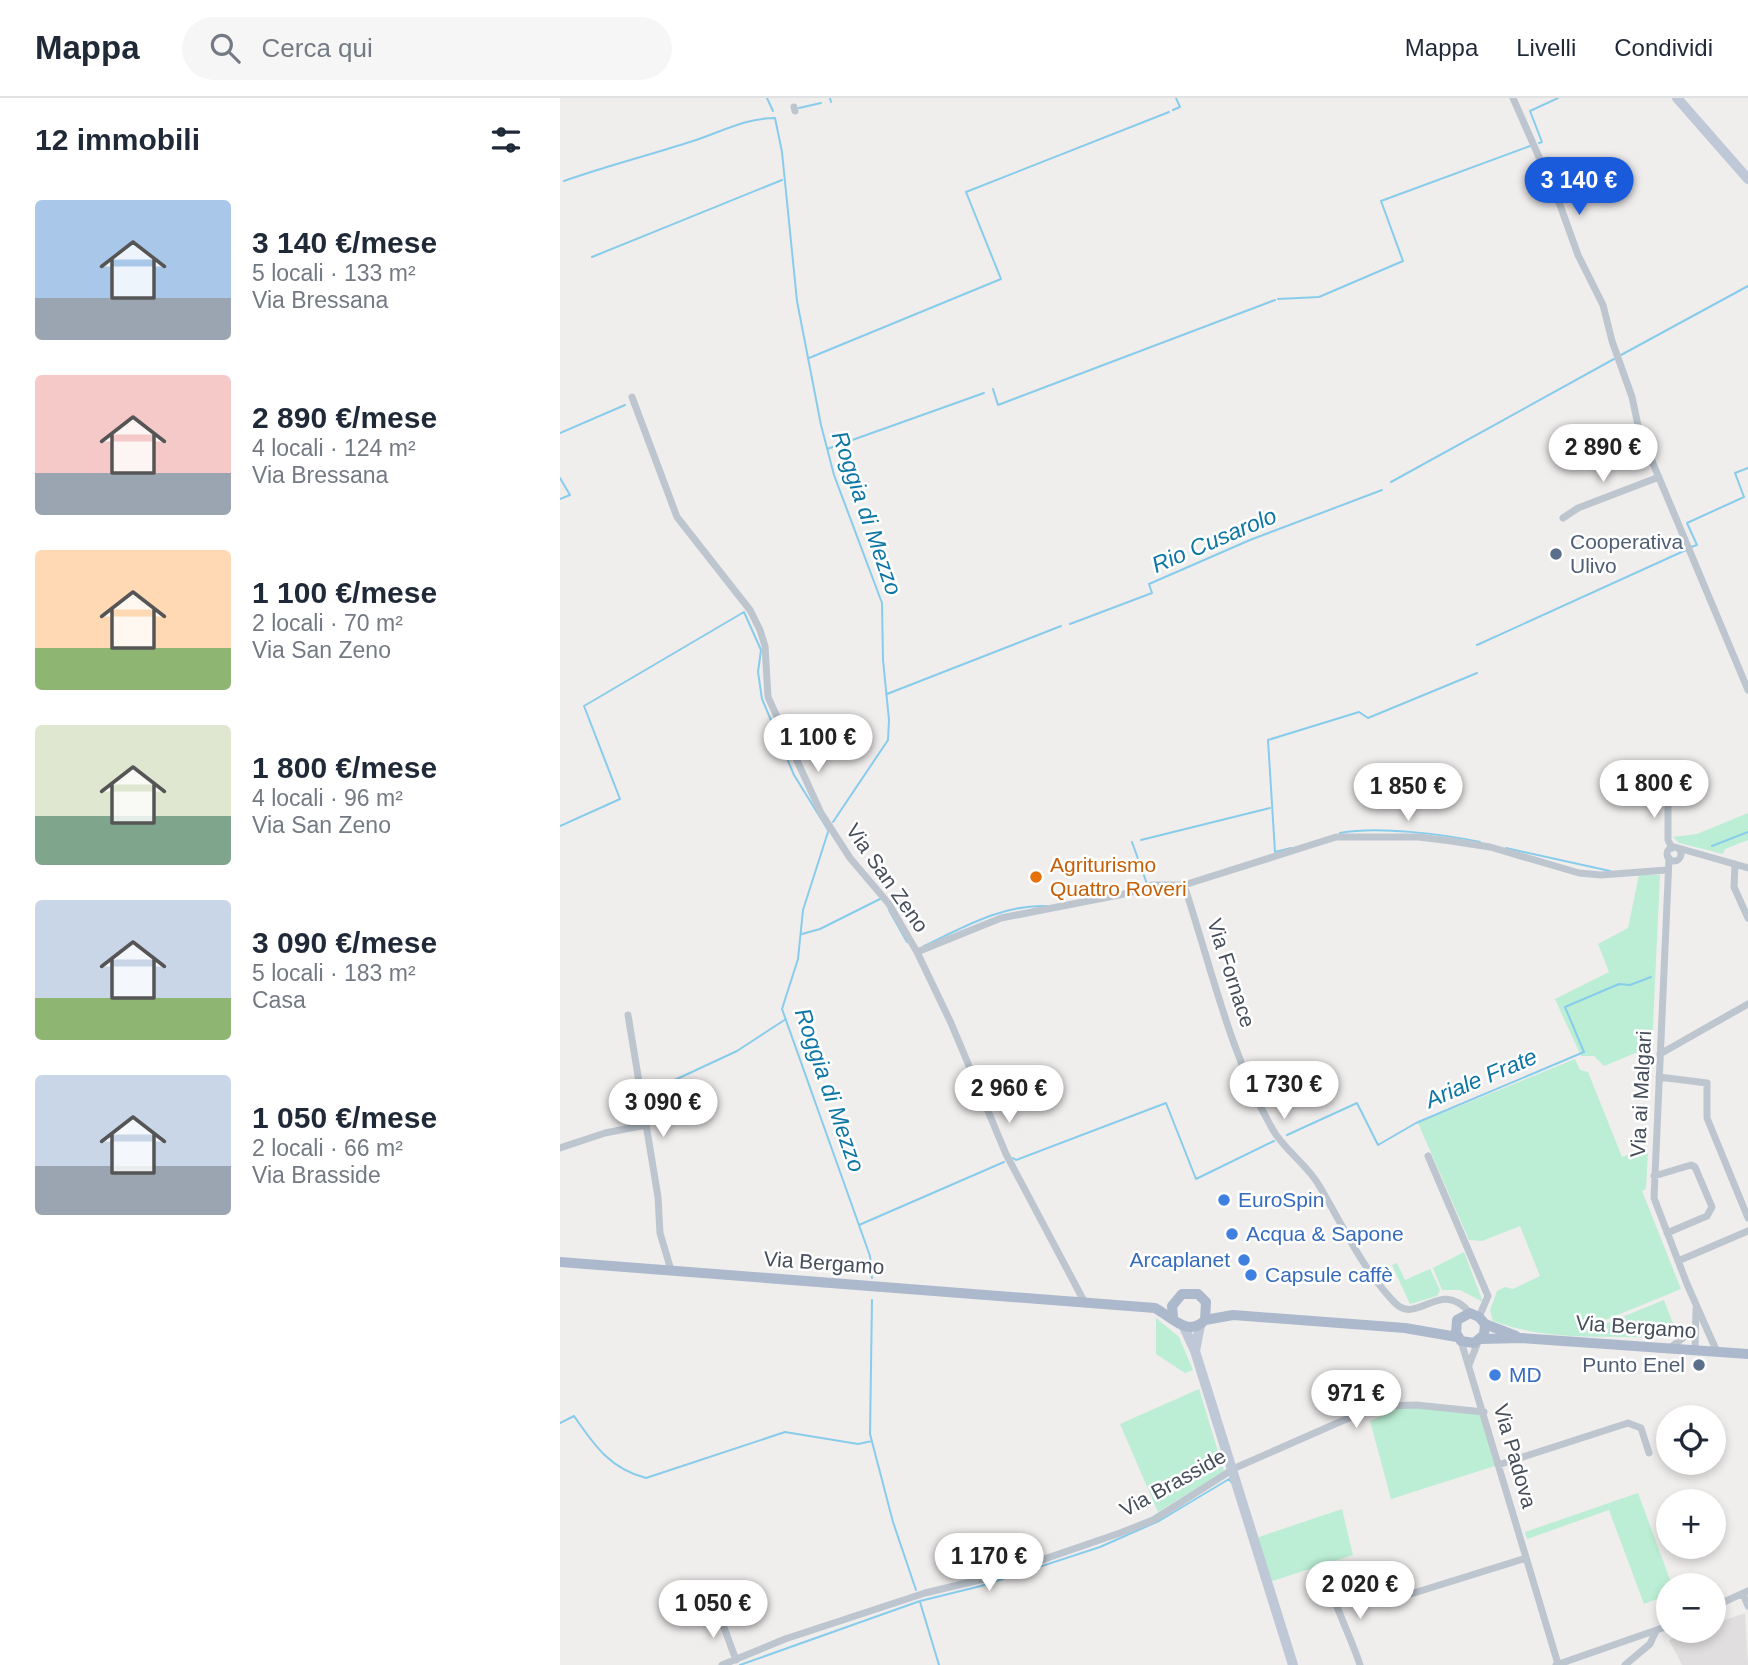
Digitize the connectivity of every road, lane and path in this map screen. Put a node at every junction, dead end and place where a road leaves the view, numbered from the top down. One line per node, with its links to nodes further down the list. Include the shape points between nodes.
1 (1513, 98): 5 (street, via 1603,305 1639,430)
2 (1677, 98): 3 (street)
3 (1748, 179)
4 (632, 397): 18 (street, Via San Zeno, via 677,517 744,602 760,630 768,697 821,813 850,858 889,904)
5 (1659, 477): 6 (street, via 1578,508); 7 (street)
6 (1563, 519)
7 (1748, 691)
8 (1668, 786): 9 (street, via 1668,840)
9 (1675, 848): 10 (street); 11 (street); 11 (street, via 1668,852)
10 (1698, 856): 11 (street); 12 (street)
11 (1675, 859): 14 (street); 15 (street)
12 (1735, 864): 13 (street); 17 (street, via 1734,887)
13 (1748, 868)
14 (1667, 870): 15 (street); 16 (street, Via San Zeno, via 1579,873 1490,847 1419,837 1356,835 1336,837)
15 (1669, 881): 21 (street, Via ai Malgari)
16 (1184, 885): 18 (street, Via San Zeno, via 1152,885 1026,911); 39 (street, Via Fornace, via 1245,1070 1274,1131 1319,1184 1360,1256 1397,1305 1410,1310 1450,1299)
17 (1748, 918)
18 (917, 952): 35 (street, via 1006,1154)
19 (1748, 1004): 21 (street)
20 (628, 1015): 23 (street)
21 (1660, 1054): 22 (street, Via ai Malgari)
22 (1659, 1077): 26 (street, Via ai Malgari); 27 (street, via 1707,1083 1707,1118)
23 (646, 1125): 24 (street); 32 (street, via 660,1233)
24 (560, 1148)
25 (1428, 1156): 39 (street, via 1488,1296)
26 (1654, 1176): 29 (street, Via ai Malgari, via 1655,1203); 29 (street, via 1691,1164 1712,1207 1707,1216)
27 (1748, 1219)
28 (1748, 1231): 31 (street)
29 (1667, 1233): 31 (street, Via ai Malgari)
30 (560, 1262): 32 (main road, Via Bergamo)
31 (1678, 1262): 34 (street, Via ai Malgari)
32 (671, 1270): 35 (main road, Via Bergamo)
33 (1174, 1301): 36 (main road, Via Bergamo); 37 (main road); 38 (main road, Via Bergamo, via 1192,1292 1203,1297)
34 (1694, 1301): 40 (street, Via ai Malgari); 43 (street, Via ai Malgari)
35 (1085, 1303): 36 (main road, Via Bergamo)
36 (1156, 1308): 37 (main road, Via Bergamo)
37 (1173, 1317): 41 (main road, Via Bergamo)
38 (1204, 1318): 41 (main road, Via Bergamo); 42 (main road, Via Bergamo, via 1233,1315); 49 (street)
39 (1470, 1319): 42 (main road, Via Bergamo); 44 (main road, Via Bergamo); 45 (main road); 46 (main road)
40 (1695, 1326): 47 (street); 48 (street, Via ai Malgari)
41 (1184, 1327): 49 (street)
42 (1415, 1329): 45 (main road, Via Bergamo)
43 (1706, 1331): 48 (street, via 1704,1342); 50 (street, Via ai Malgari)
44 (1522, 1338): 46 (main road, Via Bergamo); 47 (main road, Via Bergamo)
45 (1459, 1339): 46 (main road, Via Bergamo, via 1469,1344); 52 (street, Via Padova)
46 (1480, 1340): 52 (street)
47 (1670, 1348): 48 (main road, Via Bergamo)
48 (1695, 1350): 50 (main road, Via Bergamo)
49 (1195, 1352): 56 (street)
50 (1717, 1352): 51 (main road, Via Bergamo)
51 (1748, 1354)
52 (1469, 1365): 53 (street, Via Padova)
53 (1483, 1412): 55 (street, Via Padova); 56 (street, Via Brasside, via 1416,1405 1382,1407)
54 (1649, 1453): 55 (street, via 1641,1428 1628,1423)
55 (1498, 1465): 57 (street, Via Padova)
56 (1232, 1470): 66 (street, Via Brasside, via 1153,1520 1121,1533 785,1639); 69 (street)
57 (1526, 1558): 60 (street); 67 (street, Via Padova)
58 (1330, 1586): 70 (street)
59 (1745, 1593): 61 (street); 62 (street)
60 (1401, 1597)
61 (1726, 1601)
62 (1748, 1606)
63 (718, 1611): 66 (street)
64 (1656, 1630): 67 (street)
65 (1656, 1632): 71 (street, via 1650,1644)
66 (736, 1660): 68 (street, Via Brasside)
67 (1556, 1664)
68 (722, 1665)
69 (1293, 1665)
70 (1360, 1665)
71 (1625, 1665)

